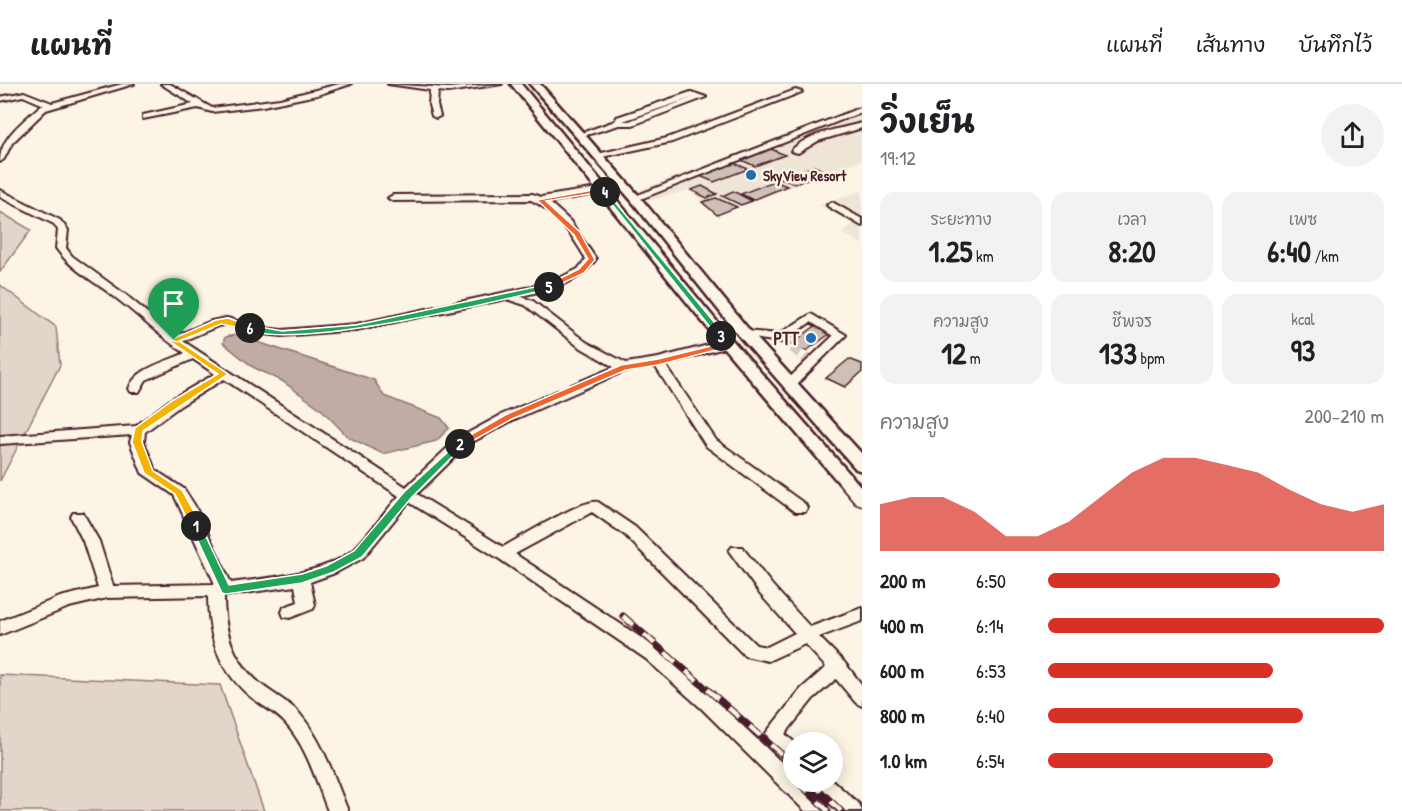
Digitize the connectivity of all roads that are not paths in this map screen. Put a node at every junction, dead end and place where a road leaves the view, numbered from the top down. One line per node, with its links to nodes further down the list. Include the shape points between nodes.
1 (125, 84): 12 (street)
2 (165, 84): 13 (street)
3 (395, 84): 9 (street)
4 (498, 84): 8 (street)
5 (516, 84): 23 (main road)
6 (535, 84): 19 (main road)
7 (343, 85): 13 (street, via 288,99 212,110)
8 (456, 86): 9 (street)
9 (435, 90): 15 (street)
10 (798, 92): 21 (street, via 669,140)
11 (0, 99): 12 (street, via 24,94)
12 (50, 105): 22 (street, via 8,142)
13 (201, 105): 16 (street)
14 (861, 110): 26 (street)
15 (436, 116)
16 (146, 117)
17 (618, 123): 17 (street, via 620,119 694,94 702,97 630,123); 19 (street)
18 (862, 125): 20 (street, via 802,144)
19 (580, 135): 21 (main road)
20 (795, 151)
21 (597, 155): 26 (main road)
22 (0, 158)
23 (604, 190): 27 (street); 33 (main road)
24 (0, 193): 32 (street, via 57,222 63,230 61,248 68,258)
25 (393, 198): 27 (street, via 522,196)
26 (635, 198): 31 (main road)
27 (541, 200): 30 (street, via 577,234 591,260 582,271 552,286)
28 (832, 205): 29 (street)
29 (862, 223)
30 (507, 295): 32 (street, via 356,327 282,333 228,321); 36 (street, via 529,303 582,344)
31 (745, 334): 38 (main road); 38 (street, via 781,338 811,317 840,335)
32 (178, 339): 34 (street)
33 (728, 344): 35 (street); 44 (main road)
34 (194, 354): 37 (street); 39 (street, via 142,377)
35 (658, 362): 36 (street); 45 (street, via 711,443)
36 (624, 367): 43 (street, via 508,417 462,442)
37 (224, 374): 40 (street); 43 (street)
38 (789, 385): 42 (main road)
39 (135, 389)
40 (139, 430): 41 (street); 50 (street, via 137,442 149,473 179,492)
41 (0, 440)
42 (862, 465)
43 (408, 494): 48 (street); 49 (street, via 358,554)
44 (862, 500)
45 (800, 508)
46 (78, 518): 51 (street, via 91,541)
47 (737, 551): 55 (street, via 772,599)
48 (503, 554): 55 (street, via 593,506 630,531 751,651 768,654); 61 (street, via 652,654)
49 (302, 579): 50 (street); 52 (street, via 307,605)
50 (221, 590): 51 (street); 60 (street, via 216,620 222,647 248,684 291,717 312,745)
51 (107, 592): 54 (street, via 66,601)
52 (290, 612)
53 (862, 614): 55 (street)
54 (0, 628)
55 (807, 635): 56 (street)
56 (837, 667): 57 (street); 58 (street, via 807,694 775,733)
57 (862, 698)
58 (783, 744)
59 (832, 792): 62 (street)
60 (338, 811)
61 (819, 811)
62 (852, 811)

